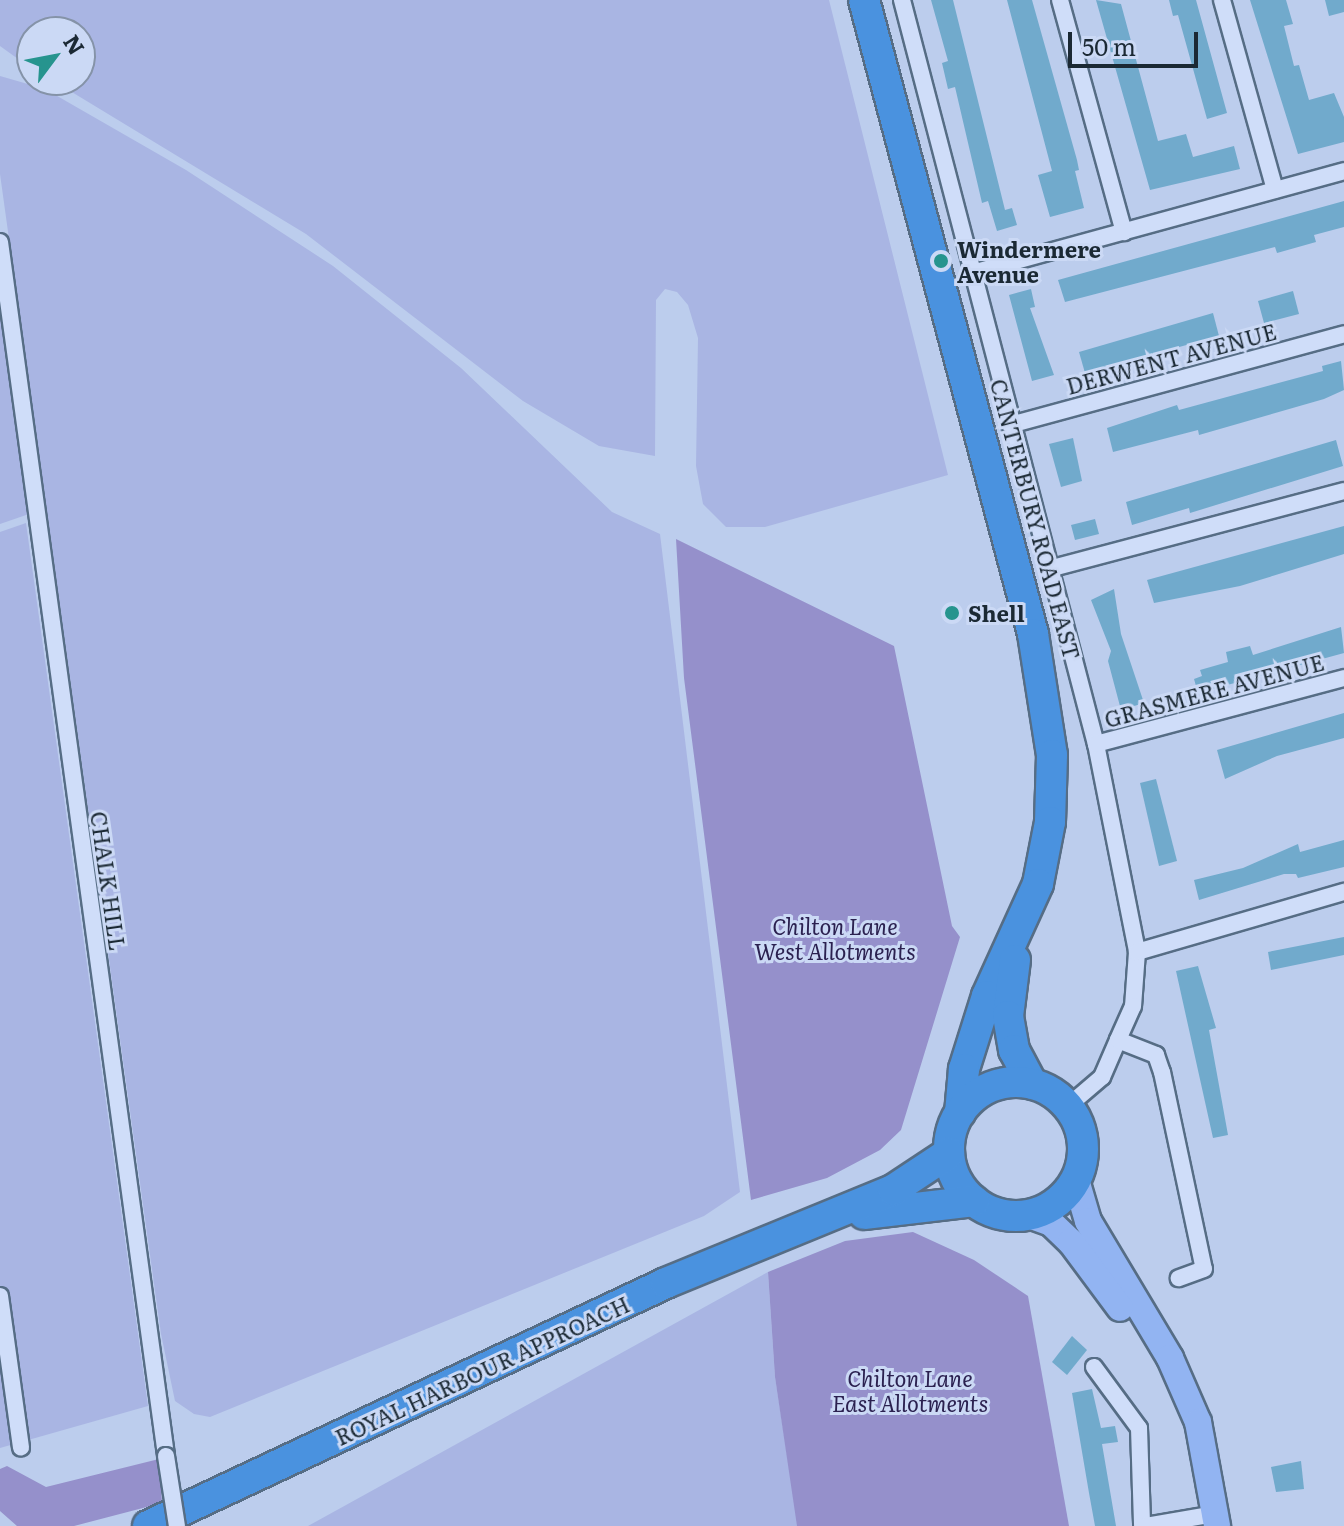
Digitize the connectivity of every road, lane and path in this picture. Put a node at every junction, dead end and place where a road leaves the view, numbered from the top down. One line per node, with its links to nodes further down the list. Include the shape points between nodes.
1 (864, 0): 17 (highway, CANTERBURY ROAD EAST, via 1043,677 1052,755 1050,822 1038,884)
2 (902, 0): 9 (street, CANTERBURY ROAD EAST)
3 (1060, 0): 7 (street)
4 (1222, 0): 6 (street)
5 (1344, 171): 6 (street)
6 (1275, 190): 7 (street)
7 (1124, 232): 9 (street)
8 (0, 242): 34 (street, CHALK HILL, bridge)
9 (972, 273): 11 (street, CANTERBURY ROAD EAST)
10 (1344, 334): 11 (street, DERWENT AVENUE)
11 (1010, 425): 13 (street, CANTERBURY ROAD EAST)
12 (1344, 491): 13 (street)
13 (1049, 569): 15 (street, CANTERBURY ROAD EAST)
14 (1344, 678): 15 (street, GRASMERE AVENUE)
15 (1096, 744): 18 (street, CANTERBURY ROAD EAST)
16 (1344, 892): 18 (street)
17 (1022, 926): 20 (highway, CANTERBURY ROAD EAST, via 1008,1016 1014,1050); 22 (highway, CANTERBURY ROAD EAST, via 987,996 964,1069)
18 (1137, 952): 19 (street, CANTERBURY ROAD EAST, via 1133,1006)
19 (1118, 1040): 21 (street, CANTERBURY ROAD EAST, via 1102,1077); 28 (street, via 1156,1055 1162,1072 1204,1269)
20 (1032, 1084): 21 (highway); 22 (highway, via 1015,1082 984,1090)
21 (1068, 1106): 24 (highway, via 1083,1142)
22 (960, 1113): 23 (highway)
23 (949, 1153): 25 (highway, via 956,1180); 27 (highway, ROYAL HARBOUR APPROACH, via 917,1179)
24 (1076, 1180): 26 (highway, via 1049,1209); 32 (main road, via 1088,1221 1170,1358 1198,1422)
25 (974, 1201): 26 (highway, via 999,1214); 27 (highway, ROYAL HARBOUR APPROACH)
26 (1029, 1215): 32 (main road, via 1051,1223 1097,1271 1153,1363)
27 (820, 1224): 33 (highway, ROYAL HARBOUR APPROACH, via 666,1283)
28 (1179, 1278)
29 (0, 1296): 31 (street)
30 (1094, 1367): 35 (street, via 1139,1428)
31 (21, 1448)
32 (1214, 1511): 35 (street)
33 (148, 1526)
34 (177, 1526)
35 (1144, 1526)

